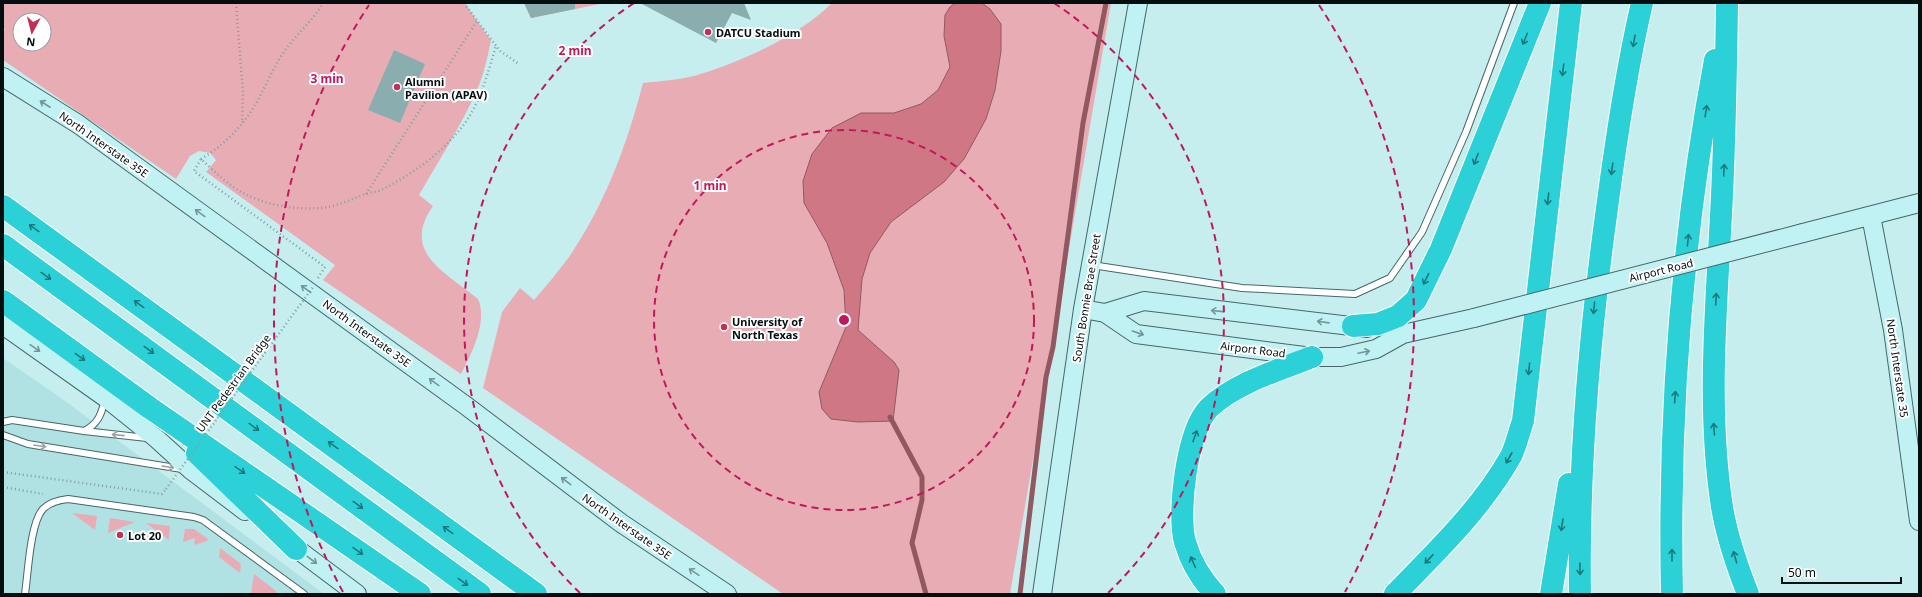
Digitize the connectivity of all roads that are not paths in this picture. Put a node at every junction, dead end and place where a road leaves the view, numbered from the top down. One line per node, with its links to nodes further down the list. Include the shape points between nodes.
1 (1138, 3): 12 (main road, South Bonnie Brae Street)
2 (1514, 3): 12 (lane, via 1466,132 1422,232 1390,278 1355,294 1242,288)
3 (1540, 3): 17 (highway, one-way to 17, via 1441,249 1416,300 1398,316 1378,324)
4 (1571, 3): 39 (highway, one-way to 39, via 1523,421 1512,455 1492,486 1461,524)
5 (1642, 3): 20 (highway, one-way to 20, via 1615,149)
6 (1727, 3): 42 (highway, one-way to 6, via 1674,411 1681,301 1694,186); 43 (highway, one-way to 6, via 1722,508 1713,416 1714,344 1724,162)
7 (3, 77): 36 (main road, North Interstate 35E, one-way to 7, via 621,523 465,405 84,129)
8 (1919, 203): 10 (main road, Airport Road)
9 (3, 206): 35 (highway, one-way to 9)
10 (1871, 216): 18 (main road, Airport Road, bridge); 28 (main road, North Interstate 35, via 1893,330)
11 (3, 245): 34 (highway, one-way to 34)
12 (1091, 265): 14 (main road, South Bonnie Brae Street)
13 (3, 301): 22 (highway, one-way to 22)
14 (1083, 309): 15 (main road, Airport Road); 37 (main road, South Bonnie Brae Street)
15 (1105, 313): 17 (main road, Airport Road, one-way to 15, via 1144,301); 19 (main road, Airport Road, one-way to 19, via 1136,334)
16 (3, 325): 21 (main road, one-way to 21)
17 (1353, 326): 18 (main road, Airport Road)
18 (1403, 334): 19 (main road, Airport Road, one-way to 18, via 1341,357 1376,349)
19 (1312, 357): 38 (highway, one-way to 19, via 1193,565 1185,541 1182,518 1192,444 1200,423 1209,409 1250,381)
20 (1587, 376): 40 (highway, one-way to 40); 41 (highway, one-way to 41, via 1580,490)
21 (106, 398): 24 (lane, via 101,418 92,428); 26 (main road)
22 (150, 408): 29 (highway); 33 (highway, one-way to 33)
23 (3, 422): 24 (lane, via 12,420)
24 (84, 431): 26 (lane, one-way to 24)
25 (3, 435): 27 (lane, one-way to 27, via 28,444)
26 (157, 439): 27 (main road)
27 (191, 470): 29 (main road)
28 (1919, 521)
29 (296, 549): 32 (main road, one-way to 32)
30 (25, 594): 31 (lane, via 36,519 44,508 55,501 68,499 203,520)
31 (304, 594)
32 (357, 594)
33 (420, 594)
34 (480, 594)
35 (536, 594)
36 (727, 594)
37 (1042, 594)
38 (1215, 594)
39 (1395, 594)
40 (1551, 594)
41 (1580, 594)
42 (1672, 594)
43 (1748, 594)

